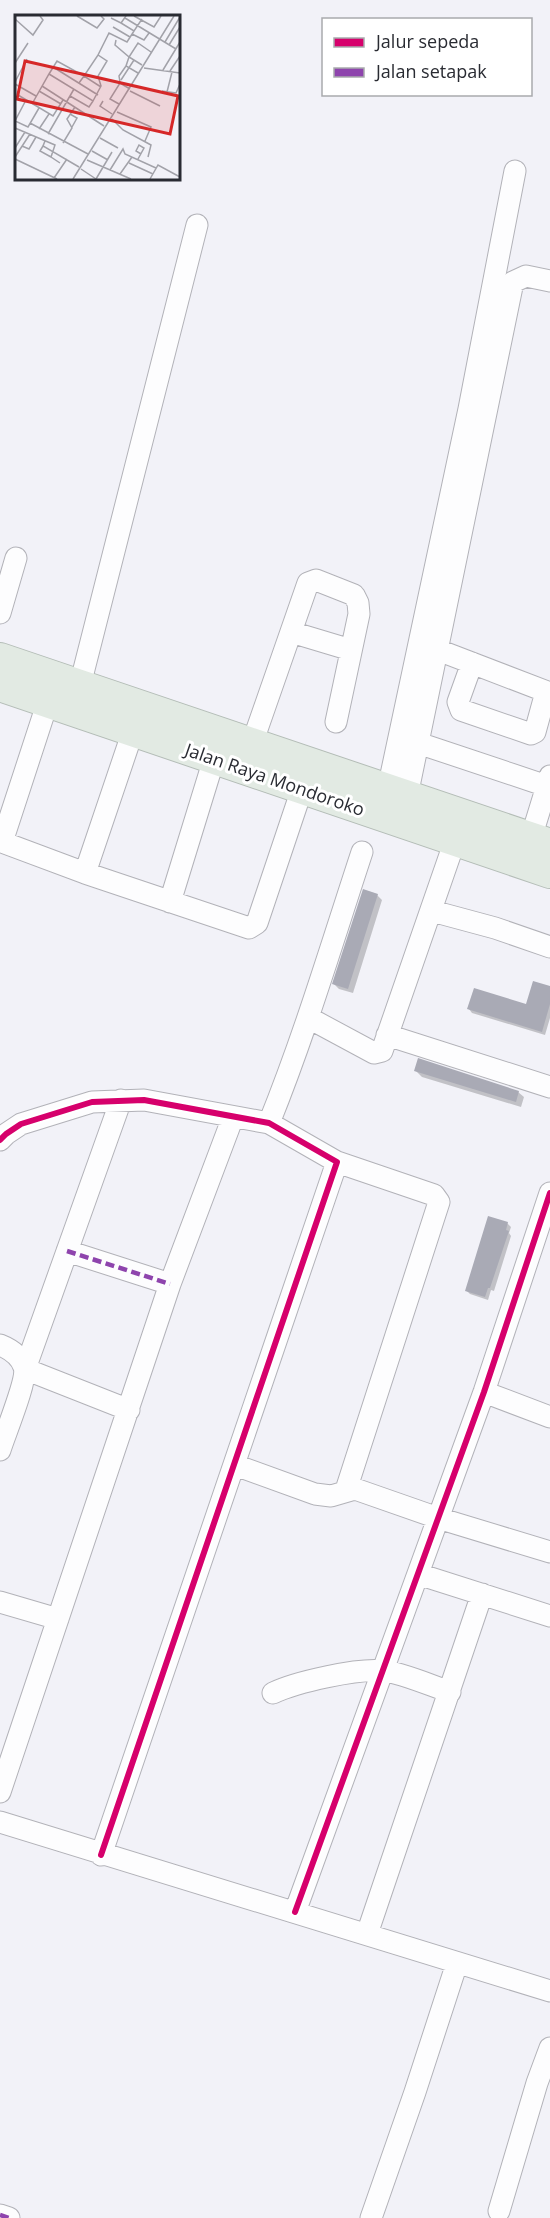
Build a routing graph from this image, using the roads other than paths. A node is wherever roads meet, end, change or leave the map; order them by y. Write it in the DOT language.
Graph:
graph roads {
  1 [pos="515,171"];
  2 [pos="197,225"];
  3 [pos="550,281"];
  4 [pos="16,558"];
  5 [pos="0,613"];
  6 [pos="291,632"];
  7 [pos="351,650"];
  8 [pos="438,650"];
  9 [pos="0,659"];
  10 [pos="472,663"];
  11 [pos="0,685"];
  12 [pos="61,688"];
  13 [pos="548,692"];
  14 [pos="336,722"];
  15 [pos="133,731"];
  16 [pos="418,743"];
  17 [pos="248,757"];
  18 [pos="214,759"];
  19 [pos="548,781"];
  20 [pos="317,785"];
  21 [pos="392,800"];
  22 [pos="460,828"];
  23 [pos="541,841"];
  24 [pos="1,842"];
  25 [pos="362,852"];
  26 [pos="550,872"];
  27 [pos="85,873"];
  28 [pos="170,902"];
  29 [pos="432,910"];
  30 [pos="550,948"];
  31 [pos="306,1026"];
  32 [pos="387,1035"];
  33 [pos="550,1088"];
  34 [pos="121,1100"];
  35 [pos="233,1117"];
  36 [pos="269,1123"];
  37 [pos="0,1140"];
  38 [pos="337,1162"];
  39 [pos="550,1193"];
  40 [pos="67,1251"];
  41 [pos="170,1284"];
  42 [pos="0,1344"];
  43 [pos="25,1369"];
  44 [pos="484,1392"];
  45 [pos="129,1410"];
  46 [pos="550,1417"];
  47 [pos="0,1450"];
  48 [pos="235,1466"];
  49 [pos="346,1490"];
  50 [pos="438,1518"];
  51 [pos="550,1552"];
  52 [pos="418,1574"];
  53 [pos="482,1594"];
  54 [pos="0,1602"];
  55 [pos="550,1616"];
  56 [pos="58,1619"];
  57 [pos="383,1671"];
  58 [pos="450,1692"];
  59 [pos="273,1693"];
  60 [pos="0,1792"];
  61 [pos="0,1822"];
  62 [pos="101,1855"];
  63 [pos="295,1912"];
  64 [pos="367,1934"];
  65 [pos="457,1963"];
  66 [pos="550,1991"];
  67 [pos="550,2048"];
  68 [pos="543,2086"];
  69 [pos="499,2211"];
  70 [pos="0,2215"];
  71 [pos="9,2218"];
  72 [pos="370,2218"];
  1 -- 21 [label="street"];
  2 -- 12 [label="street"];
  3 -- 8 [label="street"];
  4 -- 5 [label="street"];
  6 -- 7 [label="street"];
  6 -- 7 [label="street"];
  6 -- 17 [label="street"];
  7 -- 14 [label="street"];
  8 -- 10 [label="street"];
  8 -- 16 [label="street"];
  9 -- 12 [label="highway, Jalan Raya Mondoroko"];
  10 -- 13 [label="street"];
  10 -- 13 [label="street"];
  11 -- 12 [label="highway, Jalan Raya Mondoroko"];
  12 -- 15 [label="highway, Jalan Raya Mondoroko"];
  12 -- 17 [label="highway, Jalan Raya Mondoroko"];
  12 -- 24 [label="street"];
  15 -- 18 [label="highway, Jalan Raya Mondoroko"];
  15 -- 27 [label="street"];
  16 -- 19 [label="street"];
  16 -- 21 [label="street"];
  17 -- 18 [label="highway, Jalan Raya Mondoroko"];
  17 -- 20 [label="highway, Jalan Raya Mondoroko"];
  18 -- 28 [label="street"];
  19 -- 23 [label="street"];
  20 -- 21 [label="highway, Jalan Raya Mondoroko"];
  20 -- 28 [label="street"];
  21 -- 22 [label="highway, Jalan Raya Mondoroko"];
  22 -- 23 [label="highway, Jalan Raya Mondoroko"];
  22 -- 26 [label="highway, Jalan Raya Mondoroko"];
  22 -- 29 [label="street"];
  24 -- 27 [label="street"];
  25 -- 31 [label="street"];
  27 -- 28 [label="street"];
  29 -- 30 [label="street"];
  29 -- 32 [label="street"];
  31 -- 32 [label="street"];
  31 -- 36 [label="street"];
  32 -- 33 [label="street"];
  34 -- 35 [label="street"];
  34 -- 37 [label="street"];
  34 -- 40 [label="street"];
  35 -- 36 [label="street"];
  35 -- 41 [label="street"];
  36 -- 38 [label="street"];
  38 -- 48 [label="street"];
  38 -- 49 [label="street"];
  39 -- 44 [label="street"];
  40 -- 41 [label="street"];
  40 -- 43 [label="street"];
  41 -- 45 [label="street"];
  42 -- 43 [label="street"];
  43 -- 45 [label="street"];
  43 -- 47 [label="street"];
  44 -- 46 [label="street"];
  44 -- 50 [label="street"];
  45 -- 56 [label="street"];
  48 -- 49 [label="street"];
  48 -- 62 [label="street"];
  49 -- 50 [label="street"];
  50 -- 51 [label="street"];
  50 -- 52 [label="street"];
  52 -- 53 [label="street"];
  52 -- 57 [label="street"];
  53 -- 55 [label="street"];
  53 -- 58 [label="street"];
  54 -- 56 [label="street"];
  56 -- 60 [label="street"];
  57 -- 58 [label="street"];
  57 -- 59 [label="street"];
  57 -- 63 [label="street"];
  58 -- 64 [label="street"];
  61 -- 62 [label="street"];
  62 -- 63 [label="street"];
  63 -- 64 [label="street"];
  64 -- 65 [label="street"];
  65 -- 66 [label="street"];
  65 -- 72 [label="street"];
  67 -- 68 [label="street"];
  68 -- 69 [label="street"];
  70 -- 71 [label="street"];
}
